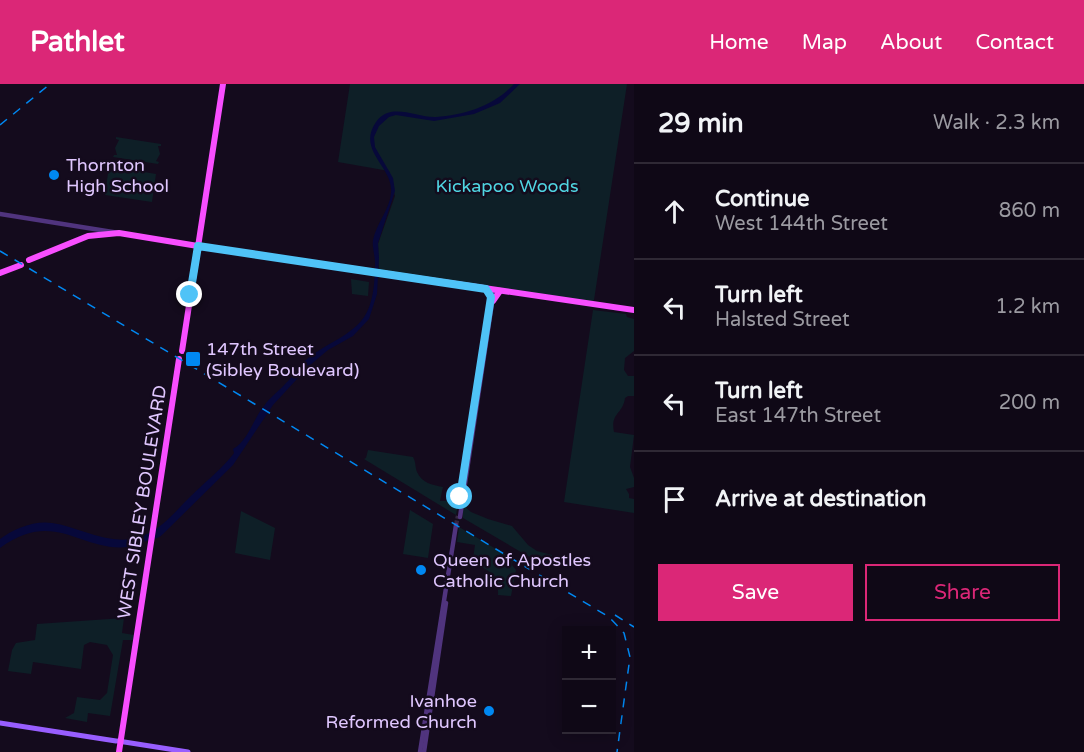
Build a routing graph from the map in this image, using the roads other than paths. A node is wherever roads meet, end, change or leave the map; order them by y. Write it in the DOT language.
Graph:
graph roads {
  1 [pos="223,84"];
  2 [pos="0,214"];
  3 [pos="92,229"];
  4 [pos="101,233"];
  5 [pos="119,233"];
  6 [pos="198,244"];
  7 [pos="31,260"];
  8 [pos="18,265"];
  9 [pos="0,273"];
  10 [pos="495,295"];
  11 [pos="634,311"];
  12 [pos="181,348"];
  13 [pos="179,362"];
  14 [pos="459,516"];
  15 [pos="457,526"];
  16 [pos="0,723"];
  17 [pos="118,740"];
  18 [pos="118,752"];
  19 [pos="188,752"];
  20 [pos="422,752"];
  1 -- 6 [label="main road"];
  2 -- 3 [label="street"];
  3 -- 4 [label="street"];
  3 -- 5 [label="street"];
  4 -- 5 [label="main road"];
  4 -- 7 [label="main road"];
  5 -- 6 [label="main road"];
  6 -- 10 [label="main road"];
  6 -- 12 [label="main road"];
  8 -- 9 [label="main road"];
  10 -- 11 [label="main road"];
  10 -- 14 [label="street"];
  13 -- 17 [label="main road, WEST SIBLEY BOULEVARD"];
  15 -- 20 [label="street"];
  16 -- 17 [label="main road"];
  17 -- 18 [label="main road, WEST SIBLEY BOULEVARD"];
  17 -- 19 [label="main road"];
}
